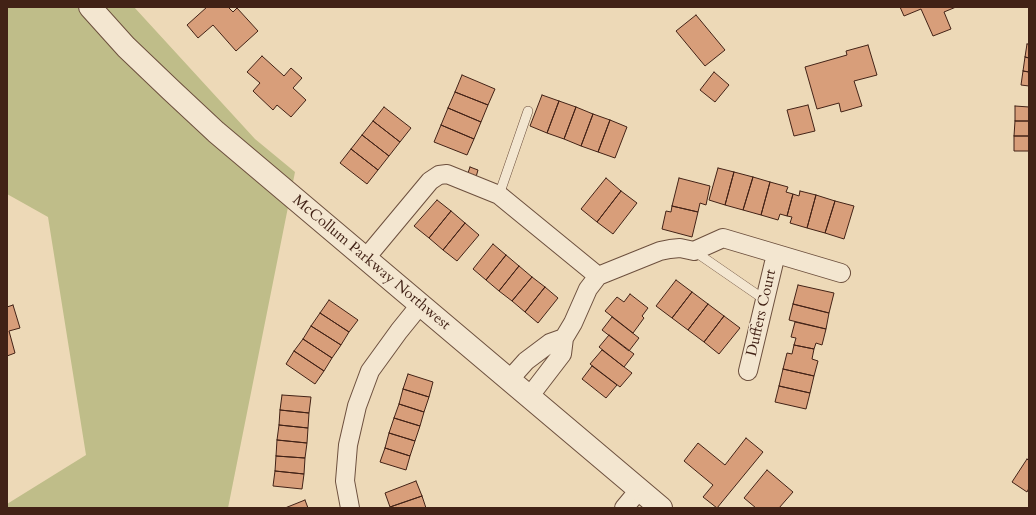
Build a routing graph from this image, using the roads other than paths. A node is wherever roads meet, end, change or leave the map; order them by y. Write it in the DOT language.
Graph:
graph roads {
  1 [pos="99,10"];
  2 [pos="528,111"];
  3 [pos="499,195"];
  4 [pos="694,251"];
  5 [pos="776,254"];
  6 [pos="365,259"];
  7 [pos="841,273"];
  8 [pos="598,276"];
  9 [pos="765,300"];
  10 [pos="420,305"];
  11 [pos="564,338"];
  12 [pos="748,371"];
  13 [pos="509,380"];
  14 [pos="529,397"];
  15 [pos="639,490"];
  16 [pos="350,508"];
  17 [pos="624,508"];
  18 [pos="660,508"];
  1 -- 6 [label="street, McCollum Parkway Northwest"];
  2 -- 3 [label="lane"];
  3 -- 6 [label="street"];
  3 -- 8 [label="street"];
  4 -- 5 [label="street"];
  4 -- 8 [label="street"];
  4 -- 9 [label="lane"];
  5 -- 7 [label="street"];
  5 -- 9 [label="street, Duffers Court"];
  6 -- 10 [label="street, McCollum Parkway Northwest"];
  8 -- 11 [label="street"];
  9 -- 12 [label="street, Duffers Court"];
  10 -- 13 [label="street, McCollum Parkway Northwest"];
  10 -- 16 [label="street"];
  11 -- 13 [label="street"];
  11 -- 14 [label="street"];
  13 -- 14 [label="street, McCollum Parkway Northwest"];
  14 -- 15 [label="street, McCollum Parkway Northwest"];
  15 -- 17 [label="street"];
  15 -- 18 [label="street, McCollum Parkway Northwest"];
}
